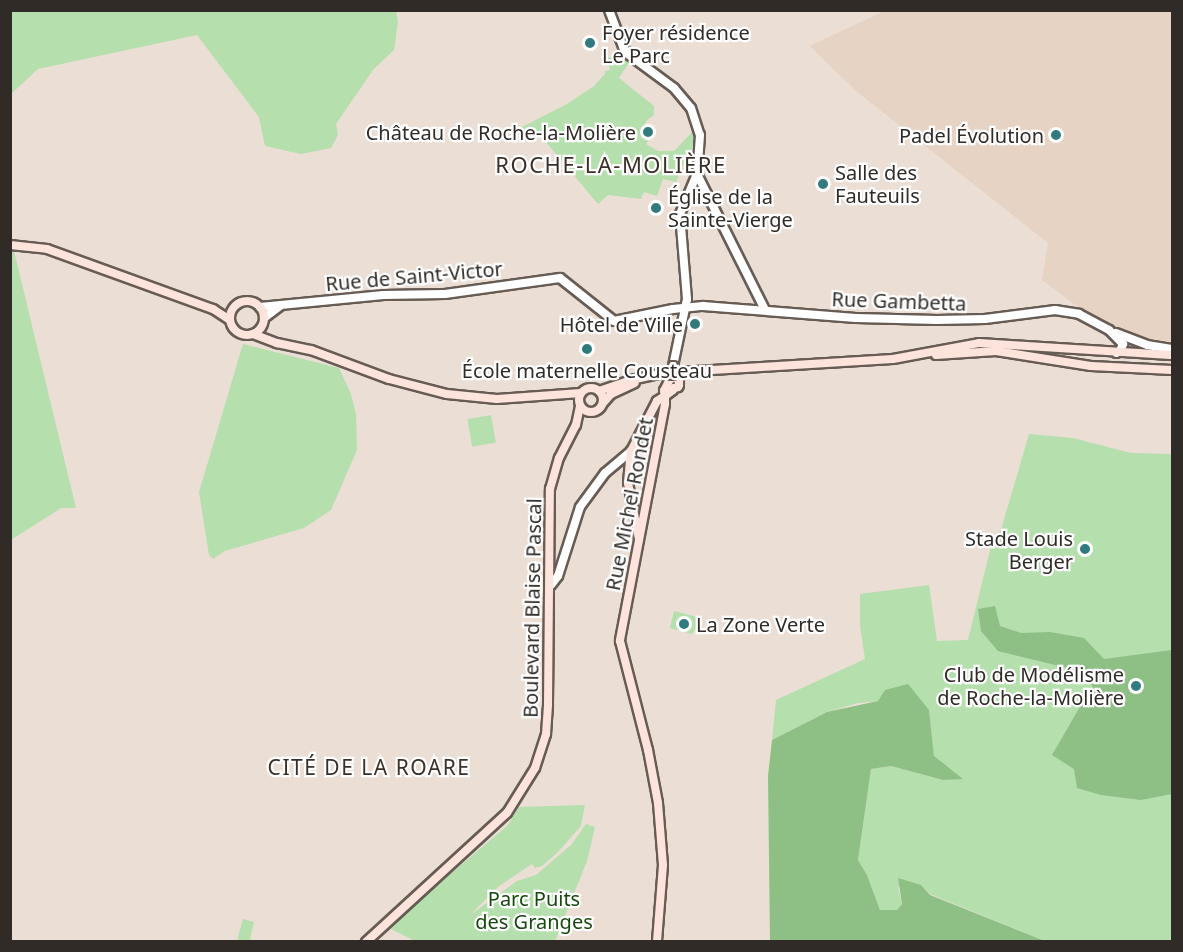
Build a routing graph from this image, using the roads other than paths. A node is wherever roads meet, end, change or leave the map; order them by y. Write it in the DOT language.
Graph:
graph roads {
  1 [pos="609,10"];
  2 [pos="698,176"];
  3 [pos="10,244"];
  4 [pos="552,278"];
  5 [pos="280,306"];
  6 [pos="235,307"];
  7 [pos="260,307"];
  8 [pos="213,309"];
  9 [pos="685,309"];
  10 [pos="765,310"];
  11 [pos="230,320"];
  12 [pos="263,321"];
  13 [pos="1108,330"];
  14 [pos="253,334"];
  15 [pos="271,341"];
  16 [pos="1173,349"];
  17 [pos="1116,353"];
  18 [pos="1173,355"];
  19 [pos="840,364"];
  20 [pos="1173,368"];
  21 [pos="644,378"];
  22 [pos="672,383"];
  23 [pos="599,391"];
  24 [pos="580,400"];
  25 [pos="665,400"];
  26 [pos="603,403"];
  27 [pos="591,412"];
  28 [pos="576,425"];
  29 [pos="631,451"];
  30 [pos="639,539"];
  31 [pos="551,585"];
  32 [pos="366,942"];
  33 [pos="657,942"];
  1 -- 2 [label="street"];
  2 -- 9 [label="street"];
  2 -- 10 [label="street"];
  3 -- 8 [label="main road"];
  4 -- 5 [label="street, Rue de Saint-Victor"];
  4 -- 9 [label="street, Rue Gambetta"];
  5 -- 7 [label="street, Rue de Saint-Victor"];
  5 -- 12 [label="street"];
  6 -- 7 [label="main road"];
  6 -- 8 [label="main road"];
  6 -- 11 [label="main road"];
  7 -- 12 [label="main road"];
  8 -- 11 [label="main road"];
  9 -- 10 [label="street, Rue Gambetta"];
  9 -- 22 [label="street, bridge"];
  10 -- 13 [label="street, Rue Gambetta"];
  11 -- 14 [label="main road"];
  12 -- 14 [label="main road"];
  12 -- 15 [label="main road"];
  13 -- 16 [label="street, Rue Gambetta"];
  13 -- 17 [label="street"];
  14 -- 15 [label="main road"];
  15 -- 24 [label="main road"];
  17 -- 18 [label="main road"];
  17 -- 19 [label="main road"];
  19 -- 20 [label="main road"];
  19 -- 21 [label="main road"];
  21 -- 23 [label="main road"];
  21 -- 26 [label="main road"];
  22 -- 25 [label="main road"];
  23 -- 24 [label="main road"];
  23 -- 26 [label="main road"];
  24 -- 27 [label="main road"];
  24 -- 28 [label="main road, Boulevard Blaise Pascal"];
  25 -- 29 [label="main road"];
  25 -- 30 [label="main road, Rue Michel Rondet"];
  26 -- 27 [label="main road"];
  27 -- 28 [label="main road, Boulevard Blaise Pascal"];
  28 -- 31 [label="main road, Boulevard Blaise Pascal"];
  29 -- 30 [label="main road"];
  29 -- 31 [label="street"];
  30 -- 33 [label="main road, Rue Michel Rondet"];
  31 -- 32 [label="main road, Boulevard Blaise Pascal"];
}
